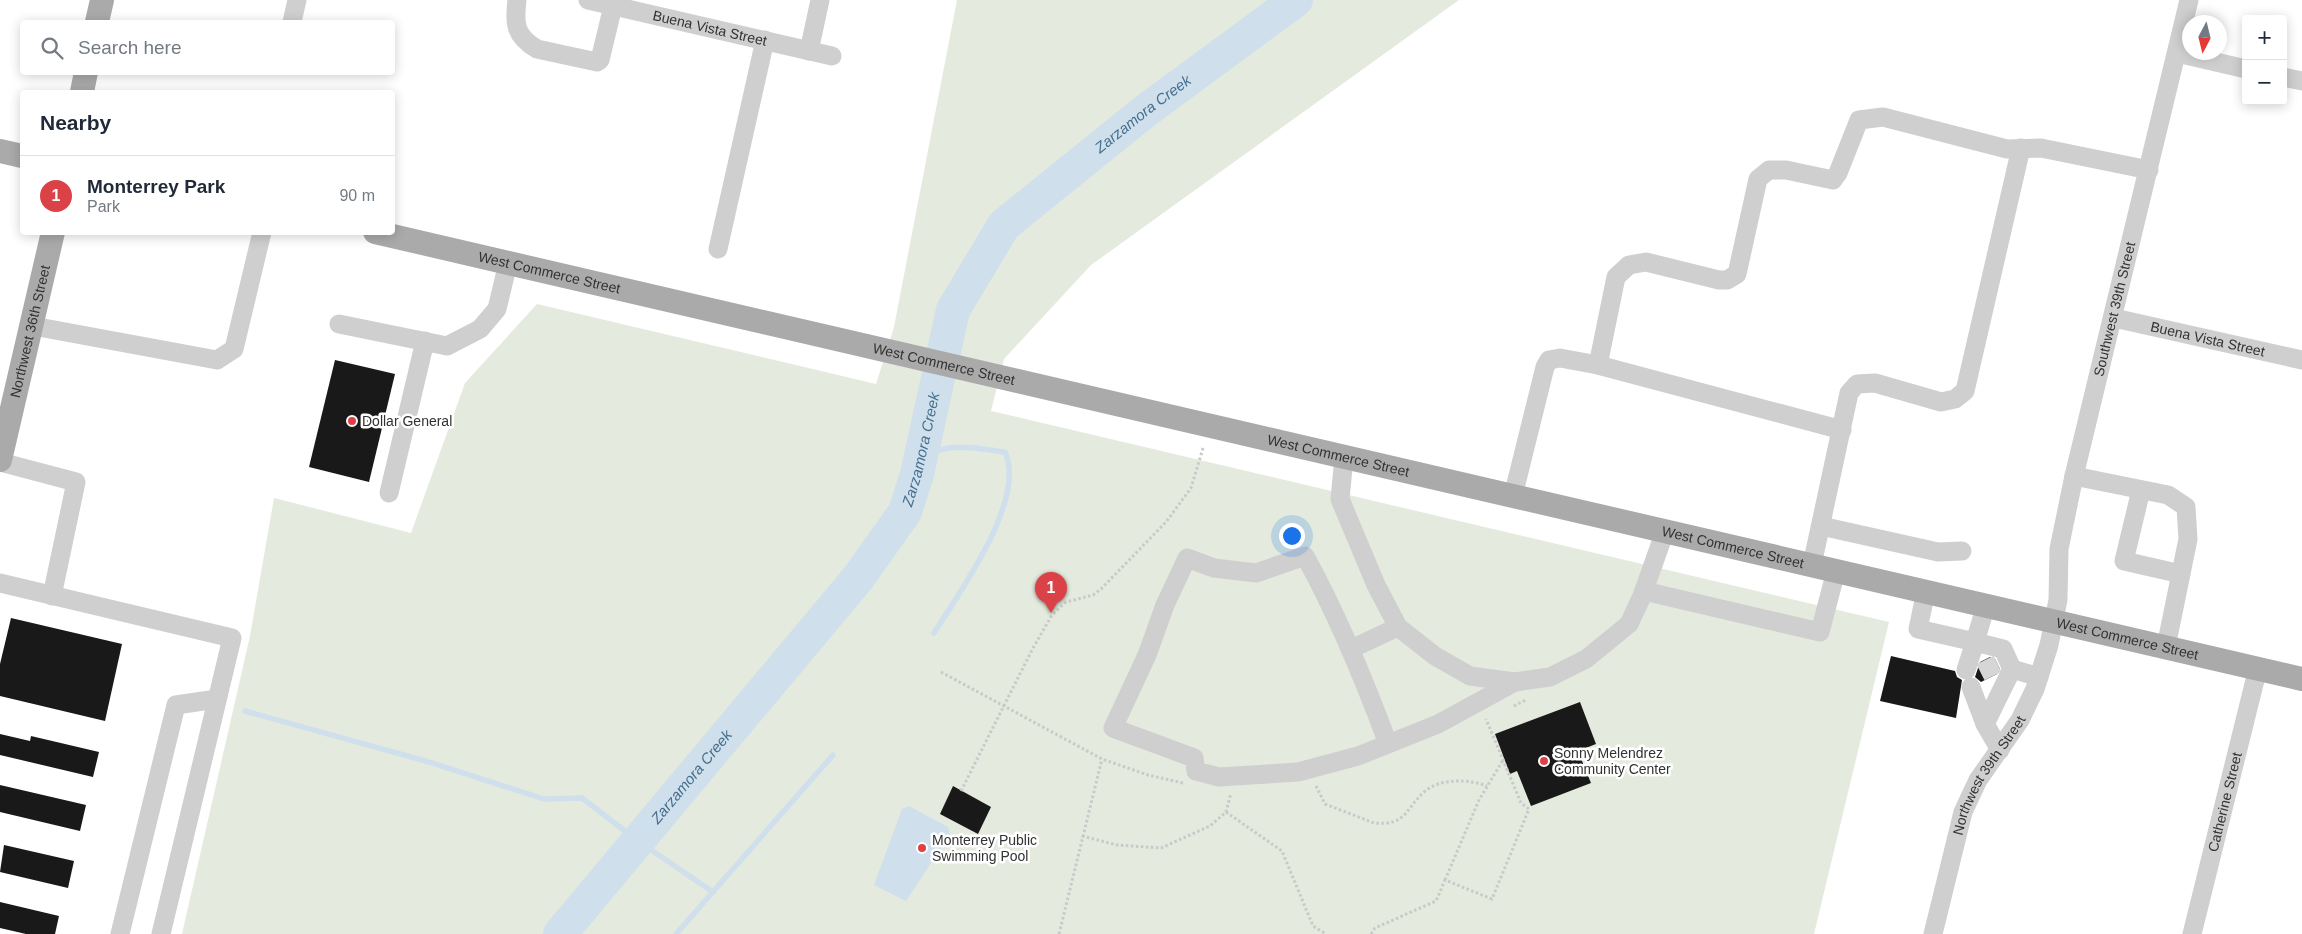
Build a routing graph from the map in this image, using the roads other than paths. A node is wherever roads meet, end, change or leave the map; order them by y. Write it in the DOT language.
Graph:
graph roads {
  1 [pos="102,0"];
  2 [pos="297,0"];
  3 [pos="518,0"];
  4 [pos="588,0"];
  5 [pos="820,0"];
  6 [pos="2189,0"];
  7 [pos="614,6"];
  8 [pos="97,20"];
  9 [pos="292,20"];
  10 [pos="765,40"];
  11 [pos="809,50"];
  12 [pos="2177,53"];
  13 [pos="832,56"];
  14 [pos="2242,67"];
  15 [pos="85,75"];
  16 [pos="2287,78"];
  17 [pos="2302,81"];
  18 [pos="82,90"];
  19 [pos="2021,148"];
  20 [pos="0,150"];
  21 [pos="20,155"];
  22 [pos="2149,170"];
  23 [pos="52,235"];
  24 [pos="261,235"];
  25 [pos="388,235"];
  26 [pos="718,249"];
  27 [pos="508,263"];
  28 [pos="2114,318"];
  29 [pos="340,324"];
  30 [pos="33,326"];
  31 [pos="425,342"];
  32 [pos="2302,360"];
  33 [pos="1598,365"];
  34 [pos="1842,430"];
  35 [pos="1344,457"];
  36 [pos="0,461"];
  37 [pos="2074,476"];
  38 [pos="2142,490"];
  39 [pos="389,493"];
  40 [pos="1513,496"];
  41 [pos="1821,526"];
  42 [pos="1665,531"];
  43 [pos="1962,551"];
  44 [pos="1812,565"];
  45 [pos="1836,570"];
  46 [pos="2181,574"];
  47 [pos="0,583"];
  48 [pos="1644,590"];
  49 [pos="1926,591"];
  50 [pos="52,596"];
  51 [pos="1986,605"];
  52 [pos="2055,622"];
  53 [pos="1398,626"];
  54 [pos="1975,642"];
  55 [pos="2166,647"];
  56 [pos="1351,649"];
  57 [pos="2258,668"];
  58 [pos="2012,670"];
  59 [pos="1993,676"];
  60 [pos="2039,678"];
  61 [pos="2302,679"];
  62 [pos="1515,682"];
  63 [pos="217,699"];
  64 [pos="1984,724"];
  65 [pos="1388,744"];
  66 [pos="2000,750"];
  67 [pos="120,934"];
  68 [pos="161,934"];
  69 [pos="1933,934"];
  70 [pos="2192,934"];
  1 -- 8 [label="main road"];
  2 -- 9 [label="street"];
  3 -- 7 [label="street"];
  4 -- 7 [label="street, Buena Vista Street"];
  5 -- 11 [label="street"];
  6 -- 12 [label="street, Southwest 39th Street"];
  7 -- 10 [label="street, Buena Vista Street"];
  10 -- 11 [label="street, Buena Vista Street"];
  10 -- 26 [label="street"];
  11 -- 13 [label="street, Buena Vista Street"];
  12 -- 14 [label="street"];
  12 -- 22 [label="street, Southwest 39th Street"];
  15 -- 18 [label="main road"];
  16 -- 17 [label="street"];
  19 -- 22 [label="street"];
  19 -- 33 [label="street"];
  19 -- 34 [label="street"];
  20 -- 21 [label="main road"];
  22 -- 28 [label="street, Southwest 39th Street"];
  23 -- 30 [label="main road, Northwest 36th Street"];
  24 -- 30 [label="street"];
  25 -- 27 [label="main road, West Commerce Street"];
  27 -- 31 [label="street"];
  27 -- 35 [label="main road, West Commerce Street"];
  28 -- 32 [label="street, Buena Vista Street"];
  28 -- 37 [label="street, Southwest 39th Street"];
  29 -- 31 [label="street"];
  30 -- 36 [label="main road, Northwest 36th Street"];
  31 -- 39 [label="street"];
  33 -- 34 [label="street"];
  33 -- 40 [label="street"];
  34 -- 41 [label="street"];
  35 -- 40 [label="main road, West Commerce Street"];
  35 -- 53 [label="street"];
  36 -- 50 [label="street"];
  37 -- 38 [label="street"];
  37 -- 52 [label="street, Southwest 39th Street"];
  38 -- 46 [label="street"];
  38 -- 46 [label="street"];
  40 -- 42 [label="main road, West Commerce Street"];
  41 -- 43 [label="street"];
  41 -- 44 [label="street"];
  42 -- 44 [label="main road, West Commerce Street"];
  42 -- 48 [label="street"];
  44 -- 45 [label="main road, West Commerce Street"];
  45 -- 48 [label="street"];
  45 -- 49 [label="main road, West Commerce Street"];
  46 -- 55 [label="street"];
  47 -- 50 [label="street"];
  48 -- 62 [label="street"];
  49 -- 51 [label="main road, West Commerce Street"];
  49 -- 54 [label="street"];
  50 -- 63 [label="street"];
  51 -- 52 [label="main road, West Commerce Street"];
  51 -- 54 [label="street"];
  52 -- 55 [label="main road, West Commerce Street"];
  52 -- 60 [label="street, Northwest 39th Street"];
  53 -- 56 [label="street"];
  53 -- 62 [label="street"];
  54 -- 58 [label="street"];
  54 -- 59 [label="street"];
  54 -- 64 [label="street"];
  55 -- 57 [label="main road, West Commerce Street"];
  56 -- 65 [label="street"];
  56 -- 65 [label="street"];
  57 -- 61 [label="main road, West Commerce Street"];
  57 -- 70 [label="street, Catherine Street"];
  58 -- 59 [label="street"];
  58 -- 60 [label="street"];
  59 -- 64 [label="street"];
  60 -- 66 [label="street, Northwest 39th Street"];
  62 -- 65 [label="street"];
  63 -- 67 [label="street"];
  63 -- 68 [label="street"];
  64 -- 66 [label="street"];
  66 -- 69 [label="street, Northwest 39th Street"];
}
